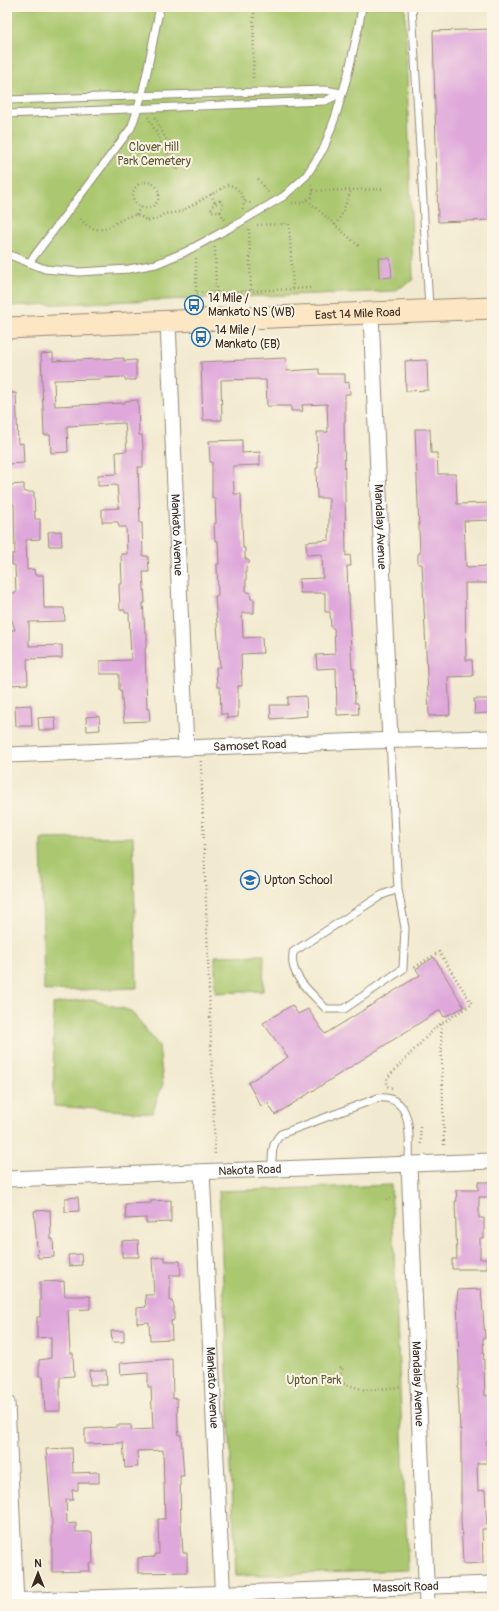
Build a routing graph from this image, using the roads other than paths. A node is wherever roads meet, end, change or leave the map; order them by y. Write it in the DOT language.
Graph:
graph roads {
  1 [pos="160,7"];
  2 [pos="362,7"];
  3 [pos="412,7"];
  4 [pos="342,93"];
  5 [pos="140,96"];
  6 [pos="7,100"];
  7 [pos="143,107"];
  8 [pos="7,114"];
  9 [pos="7,254"];
  10 [pos="29,263"];
  11 [pos="492,308"];
  12 [pos="429,312"];
  13 [pos="371,314"];
  14 [pos="168,322"];
  15 [pos="7,328"];
  16 [pos="492,738"];
  17 [pos="390,740"];
  18 [pos="186,748"];
  19 [pos="7,755"];
  20 [pos="398,889"];
  21 [pos="492,1161"];
  22 [pos="409,1164"];
  23 [pos="272,1169"];
  24 [pos="202,1172"];
  25 [pos="7,1179"];
  26 [pos="7,1403"];
  27 [pos="492,1584"];
  28 [pos="426,1586"];
  29 [pos="222,1599"];
  30 [pos="13,1602"];
  31 [pos="427,1604"];
  1 -- 5 [label="lane"];
  2 -- 4 [label="lane"];
  3 -- 12 [label="lane"];
  4 -- 5 [label="lane"];
  4 -- 7 [label="lane"];
  4 -- 10 [label="lane"];
  5 -- 6 [label="lane"];
  5 -- 7 [label="lane"];
  7 -- 8 [label="lane"];
  7 -- 10 [label="lane"];
  9 -- 10 [label="lane"];
  11 -- 12 [label="main road, East 14 Mile Road"];
  12 -- 13 [label="main road, East 14 Mile Road"];
  13 -- 14 [label="main road, East 14 Mile Road"];
  13 -- 17 [label="street, Mandalay Avenue"];
  14 -- 15 [label="main road, East 14 Mile Road"];
  14 -- 18 [label="street, Mankato Avenue"];
  16 -- 17 [label="street, Samoset Road"];
  17 -- 18 [label="street, Samoset Road"];
  17 -- 20 [label="lane"];
  18 -- 19 [label="street, Samoset Road"];
  20 -- 20 [label="lane"];
  21 -- 22 [label="street, Nakota Road"];
  22 -- 23 [label="street, Nakota Road"];
  22 -- 23 [label="lane"];
  22 -- 28 [label="street, Mandalay Avenue"];
  23 -- 24 [label="street, Nakota Road"];
  24 -- 25 [label="street, Nakota Road"];
  24 -- 29 [label="street, Mankato Avenue"];
  26 -- 30 [label="street"];
  27 -- 28 [label="street, Massoit Road"];
  28 -- 29 [label="street, Massoit Road"];
  28 -- 31 [label="street, Mandalay Avenue"];
  29 -- 30 [label="street, Massoit Road"];
}
